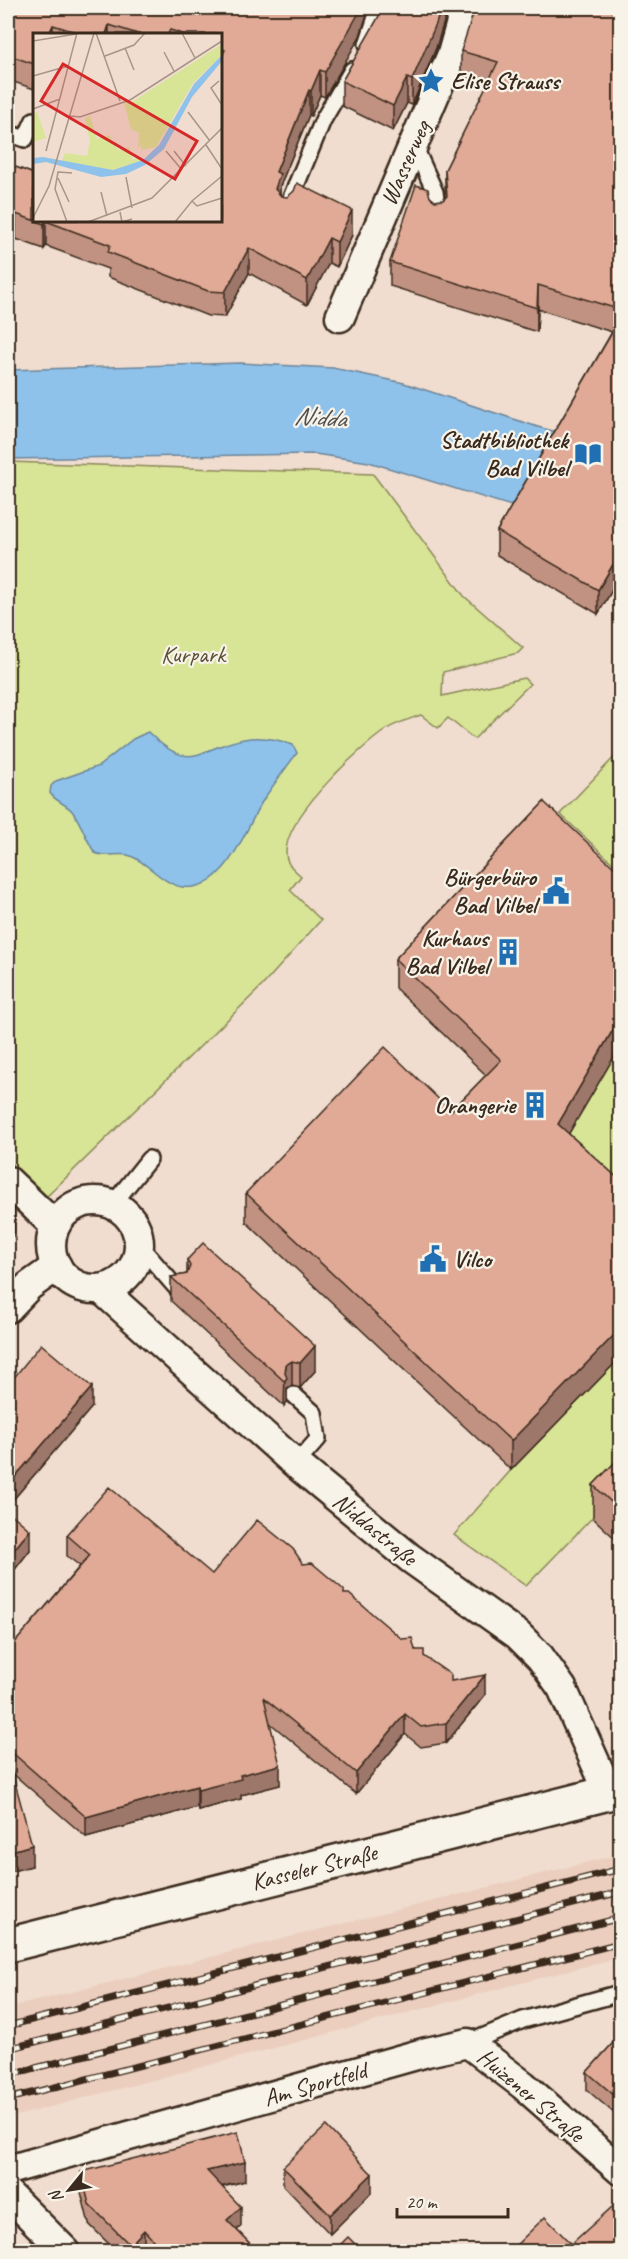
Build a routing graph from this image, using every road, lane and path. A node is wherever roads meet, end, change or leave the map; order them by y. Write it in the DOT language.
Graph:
graph roads {
  1 [pos="379,8"];
  2 [pos="465,8"];
  3 [pos="33,122"];
  4 [pos="8,133"];
  5 [pos="413,143"];
  6 [pos="285,212"];
  7 [pos="438,216"];
  8 [pos="340,317"];
  9 [pos="149,1159"];
  10 [pos="8,1181"];
  11 [pos="113,1204"];
  12 [pos="55,1227"];
  13 [pos="140,1246"];
  14 [pos="57,1266"];
  15 [pos="102,1290"];
  16 [pos="180,1292"];
  17 [pos="8,1308"];
  18 [pos="294,1395"];
  19 [pos="296,1464"];
  20 [pos="615,1792"];
  21 [pos="8,1945"];
  22 [pos="621,1993"];
  23 [pos="468,2043"];
  24 [pos="8,2170"];
  25 [pos="621,2170"];
  26 [pos="8,2194"];
  27 [pos="66,2252"];
  1 -- 6 [label="lane"];
  2 -- 5 [label="street, Wasserweg"];
  3 -- 4 [label="lane"];
  5 -- 7 [label="lane"];
  5 -- 8 [label="street, Wasserweg"];
  9 -- 11 [label="lane"];
  10 -- 12 [label="street"];
  11 -- 12 [label="street"];
  11 -- 13 [label="street"];
  12 -- 14 [label="street"];
  13 -- 15 [label="street"];
  13 -- 16 [label="lane"];
  14 -- 15 [label="street"];
  14 -- 17 [label="street"];
  15 -- 19 [label="street, Niddastraße"];
  18 -- 19 [label="lane"];
  19 -- 20 [label="street, Niddastraße"];
  20 -- 21 [label="main road, Kasseler Straße"];
  22 -- 23 [label="lane, Am Sportfeld"];
  23 -- 24 [label="street, Am Sportfeld"];
  23 -- 25 [label="street, Huizener Straße"];
  26 -- 27 [label="street"];
}
